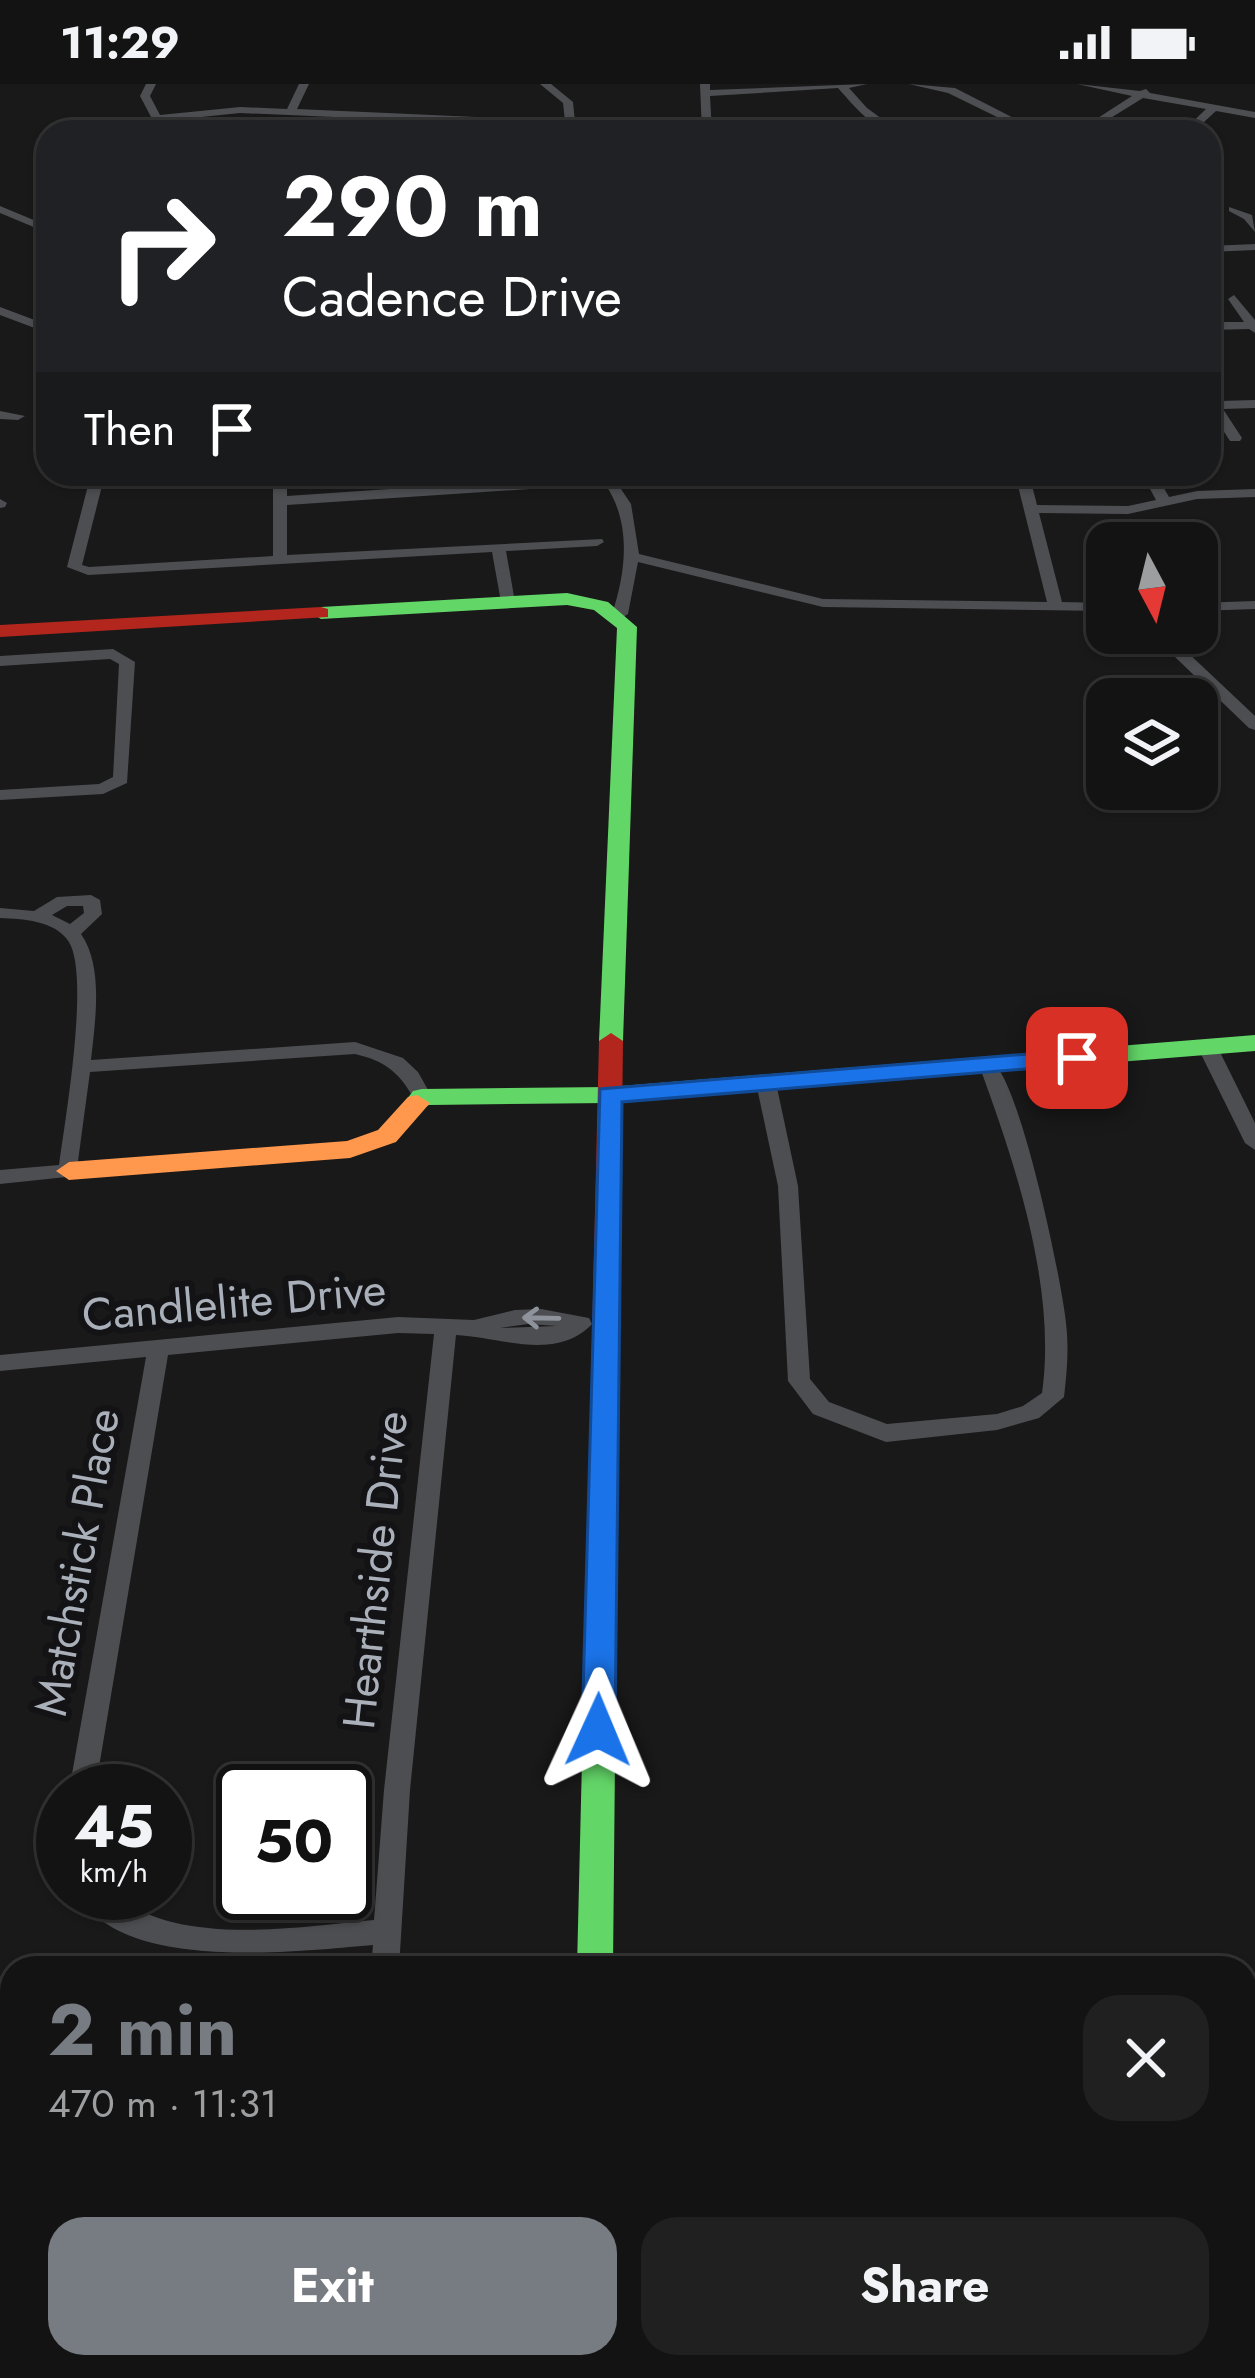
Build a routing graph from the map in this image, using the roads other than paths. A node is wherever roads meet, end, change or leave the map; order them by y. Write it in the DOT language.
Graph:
graph roads {
  1 [pos="151,84"];
  2 [pos="304,84"];
  3 [pos="545,84"];
  4 [pos="862,84"];
  5 [pos="914,84"];
  6 [pos="1082,84"];
  7 [pos="1164,84"];
  8 [pos="841,85"];
  9 [pos="705,89"];
  10 [pos="1144,93"];
  11 [pos="1214,107"];
  12 [pos="291,112"];
  13 [pos="1255,115"];
  14 [pos="160,118"];
  15 [pos="374,120"];
  16 [pos="570,120"];
  17 [pos="706,120"];
  18 [pos="878,120"];
  19 [pos="1012,120"];
  20 [pos="1100,120"];
  21 [pos="1200,120"];
  22 [pos="0,209"];
  23 [pos="1233,209"];
  24 [pos="36,225"];
  25 [pos="1255,229"];
  26 [pos="1255,248"];
  27 [pos="1221,249"];
  28 [pos="1234,299"];
  29 [pos="0,311"];
  30 [pos="36,324"];
  31 [pos="1221,326"];
  32 [pos="1254,326"];
  33 [pos="1221,402"];
  34 [pos="1255,404"];
  35 [pos="0,415"];
  36 [pos="19,416"];
  37 [pos="1221,417"];
  38 [pos="1235,438"];
  39 [pos="95,486"];
  40 [pos="280,486"];
  41 [pos="478,486"];
  42 [pos="525,486"];
  43 [pos="611,486"];
  44 [pos="1025,486"];
  45 [pos="1156,486"];
  46 [pos="479,491"];
  47 [pos="1255,493"];
  48 [pos="280,501"];
  49 [pos="1164,501"];
  50 [pos="1031,509"];
  51 [pos="597,542"];
  52 [pos="498,548"];
  53 [pos="631,557"];
  54 [pos="280,560"];
  55 [pos="1049,576"];
  56 [pos="1086,597"];
  57 [pos="508,602"];
  58 [pos="1255,604"];
  59 [pos="1006,606"];
  60 [pos="1086,606"];
  61 [pos="1218,606"];
  62 [pos="1056,607"];
  63 [pos="620,614"];
  64 [pos="0,631"];
  65 [pos="1180,654"];
  66 [pos="0,661"];
  67 [pos="1255,725"];
  68 [pos="0,795"];
  69 [pos="0,914"];
  70 [pos="37,917"];
  71 [pos="70,933"];
  72 [pos="1255,1043"];
  73 [pos="1208,1048"];
  74 [pos="989,1065"];
  75 [pos="80,1067"];
  76 [pos="766,1082"];
  77 [pos="609,1095"];
  78 [pos="422,1096"];
  79 [pos="1255,1142"];
  80 [pos="69,1171"];
  81 [pos="0,1177"];
  82 [pos="594,1324"];
  83 [pos="446,1325"];
  84 [pos="158,1349"];
  85 [pos="0,1363"];
  86 [pos="87,1764"];
  87 [pos="127,1920"];
  88 [pos="387,1931"];
  89 [pos="386,1956"];
  90 [pos="595,1956"];
  1 -- 14 [label="street"];
  2 -- 12 [label="street"];
  3 -- 16 [label="street"];
  4 -- 8 [label="street"];
  5 -- 19 [label="street"];
  6 -- 10 [label="street"];
  7 -- 10 [label="street"];
  8 -- 9 [label="street"];
  8 -- 18 [label="street"];
  9 -- 17 [label="street"];
  10 -- 11 [label="street"];
  10 -- 20 [label="street"];
  11 -- 13 [label="street"];
  11 -- 21 [label="street"];
  12 -- 14 [label="street"];
  12 -- 15 [label="street"];
  22 -- 24 [label="street"];
  23 -- 25 [label="street"];
  26 -- 27 [label="street"];
  28 -- 32 [label="street"];
  29 -- 30 [label="street"];
  31 -- 32 [label="street"];
  33 -- 34 [label="street"];
  35 -- 36 [label="street"];
  37 -- 38 [label="street"];
  39 -- 54 [label="street"];
  40 -- 48 [label="street"];
  41 -- 46 [label="street"];
  42 -- 46 [label="street"];
  43 -- 53 [label="street"];
  44 -- 50 [label="street"];
  45 -- 49 [label="street"];
  46 -- 48 [label="street"];
  47 -- 49 [label="street"];
  48 -- 54 [label="street"];
  49 -- 50 [label="street"];
  50 -- 55 [label="street"];
  51 -- 52 [label="street"];
  52 -- 54 [label="street"];
  52 -- 57 [label="street"];
  53 -- 59 [label="street"];
  53 -- 63 [label="street"];
  55 -- 56 [label="street"];
  55 -- 59 [label="street"];
  55 -- 62 [label="street"];
  57 -- 63 [label="main road"];
  57 -- 64 [label="main road"];
  58 -- 61 [label="street"];
  59 -- 62 [label="street"];
  60 -- 62 [label="street"];
  63 -- 77 [label="main road"];
  65 -- 67 [label="street"];
  66 -- 68 [label="street"];
  69 -- 70 [label="street"];
  70 -- 71 [label="street"];
  70 -- 71 [label="street"];
  71 -- 75 [label="street"];
  72 -- 73 [label="main road"];
  73 -- 74 [label="main road"];
  73 -- 79 [label="street"];
  74 -- 76 [label="main road"];
  74 -- 76 [label="street"];
  75 -- 78 [label="street"];
  75 -- 80 [label="street"];
  76 -- 77 [label="main road"];
  77 -- 78 [label="main road"];
  77 -- 82 [label="main road"];
  78 -- 80 [label="main road"];
  80 -- 81 [label="street"];
  82 -- 83 [label="street, Candlelite Drive"];
  82 -- 90 [label="main road"];
  83 -- 84 [label="street, Candlelite Drive"];
  83 -- 88 [label="street, Hearthside Drive"];
  84 -- 85 [label="street, Candlelite Drive"];
  84 -- 86 [label="street, Matchstick Place"];
  87 -- 88 [label="street"];
  88 -- 89 [label="street, Hearthside Drive"];
}
